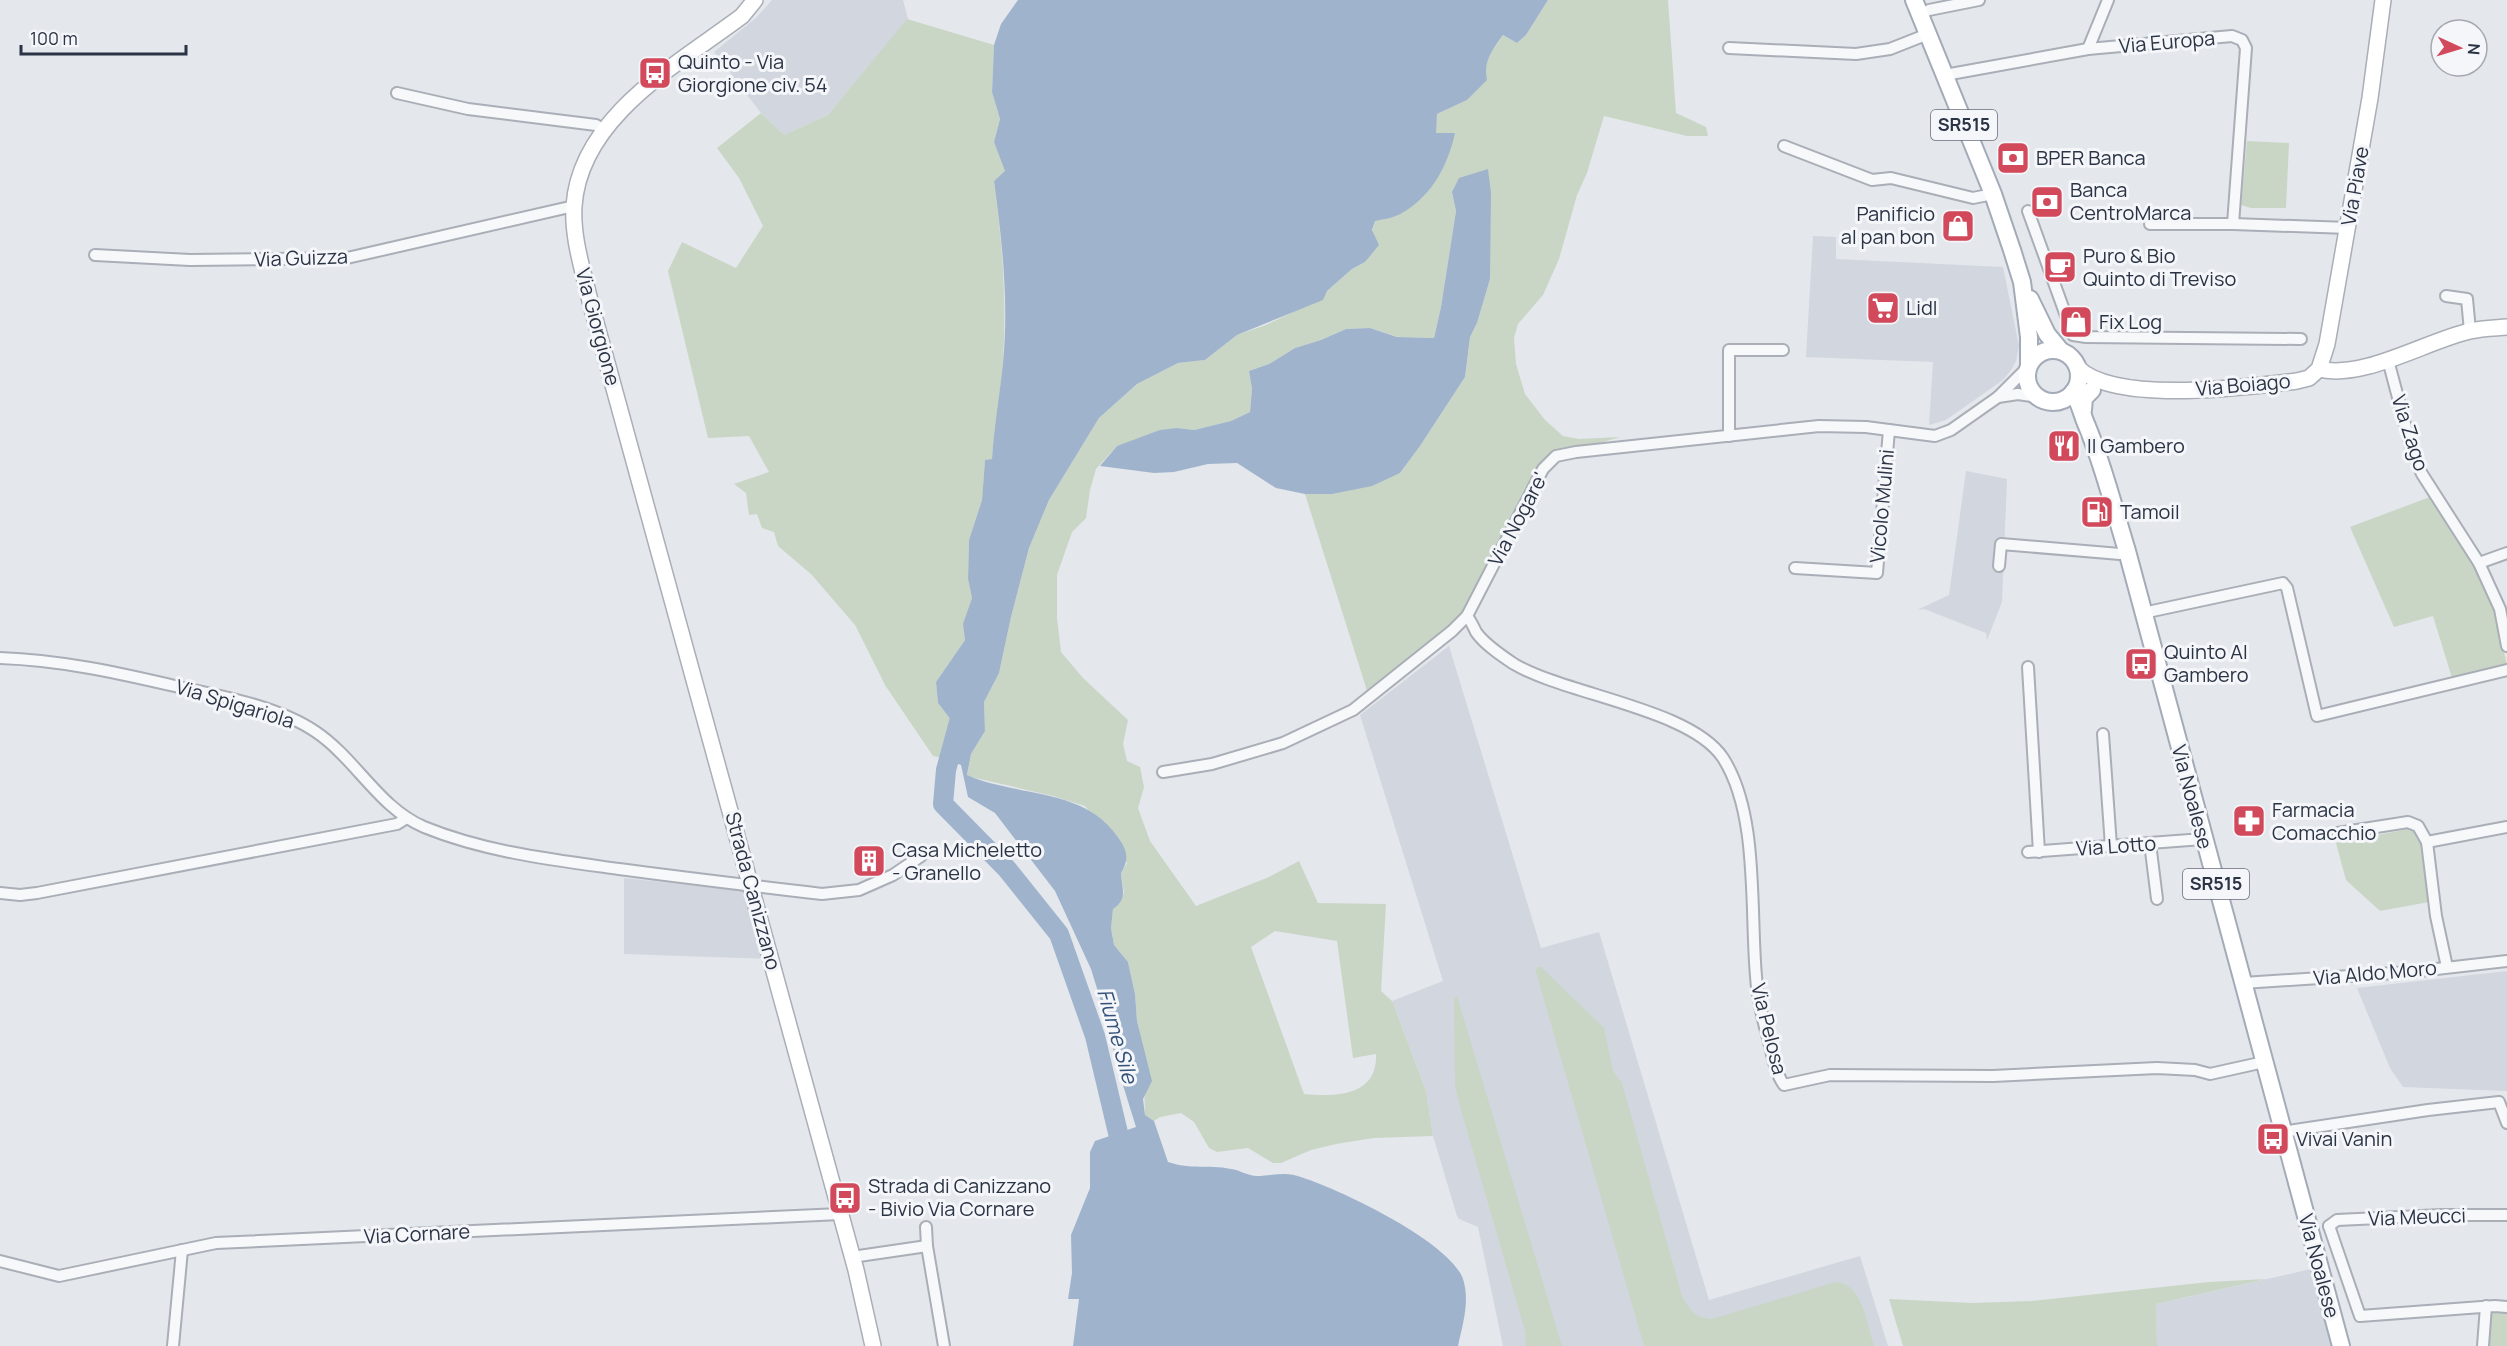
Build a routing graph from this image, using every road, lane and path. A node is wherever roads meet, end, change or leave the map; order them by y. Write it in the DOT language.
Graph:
graph roads {
  1 [pos="755,0"];
  2 [pos="1979,0"];
  3 [pos="2108,0"];
  4 [pos="2383,0"];
  5 [pos="1917,7"];
  6 [pos="1928,34"];
  7 [pos="1729,48"];
  8 [pos="2088,49"];
  9 [pos="1945,75"];
  10 [pos="397,93"];
  11 [pos="603,129"];
  12 [pos="1784,146"];
  13 [pos="1993,194"];
  14 [pos="574,206"];
  15 [pos="2028,211"];
  16 [pos="2150,224"];
  17 [pos="2233,224"];
  18 [pos="2348,228"];
  19 [pos="94,255"];
  20 [pos="2022,282"];
  21 [pos="2445,296"];
  22 [pos="2507,327"];
  23 [pos="2470,331"];
  24 [pos="2301,339"];
  25 [pos="1783,350"];
  26 [pos="2061,351"];
  27 [pos="2388,360"];
  28 [pos="2029,365"];
  29 [pos="2077,366"];
  30 [pos="2319,369"];
  31 [pos="2112,385"];
  32 [pos="2092,390"];
  33 [pos="2074,391"];
  34 [pos="1998,397"];
  35 [pos="2045,400"];
  36 [pos="2084,417"];
  37 [pos="1889,430"];
  38 [pos="1729,436"];
  39 [pos="651,526"];
  40 [pos="2127,551"];
  41 [pos="2507,553"];
  42 [pos="2479,563"];
  43 [pos="1998,566"];
  44 [pos="1795,568"];
  45 [pos="2143,613"];
  46 [pos="1467,616"];
  47 [pos="2507,646"];
  48 [pos="0,658"];
  49 [pos="2028,667"];
  50 [pos="2507,670"];
  51 [pos="2103,734"];
  52 [pos="1163,772"];
  53 [pos="405,819"];
  54 [pos="2507,827"];
  55 [pos="2338,833"];
  56 [pos="2203,839"];
  57 [pos="2427,842"];
  58 [pos="2150,843"];
  59 [pos="2111,846"];
  60 [pos="921,856"];
  61 [pos="752,886"];
  62 [pos="0,893"];
  63 [pos="2157,899"];
  64 [pos="2507,961"];
  65 [pos="2447,967"];
  66 [pos="2243,983"];
  67 [pos="2264,1062"];
  68 [pos="2507,1123"];
  69 [pos="2282,1132"];
  70 [pos="840,1214"];
  71 [pos="2507,1215"];
  72 [pos="2329,1226"];
  73 [pos="926,1227"];
  74 [pos="2309,1229"];
  75 [pos="927,1246"];
  76 [pos="182,1250"];
  77 [pos="852,1257"];
  78 [pos="0,1261"];
  79 [pos="2486,1306"];
  80 [pos="2507,1307"];
  81 [pos="173,1346"];
  82 [pos="873,1346"];
  83 [pos="944,1346"];
  84 [pos="2341,1346"];
  85 [pos="2483,1346"];
  1 -- 11 [label="street, Via Giorgione"];
  2 -- 5 [label="street"];
  3 -- 8 [label="street"];
  4 -- 18 [label="street, Via Piave"];
  5 -- 6 [label="main road, SR515"];
  6 -- 7 [label="street"];
  6 -- 9 [label="main road, SR515"];
  8 -- 9 [label="street, Via Europa"];
  8 -- 17 [label="street, Via Europa"];
  9 -- 13 [label="main road, SR515"];
  10 -- 11 [label="street"];
  11 -- 14 [label="street, Via Giorgione"];
  12 -- 13 [label="street"];
  13 -- 20 [label="main road, SR515"];
  14 -- 19 [label="street, Via Guizza"];
  14 -- 39 [label="street, Via Giorgione"];
  15 -- 24 [label="street"];
  16 -- 17 [label="street"];
  17 -- 18 [label="street"];
  18 -- 30 [label="street, Via Piave"];
  20 -- 26 [label="main road, SR515"];
  20 -- 28 [label="main road"];
  21 -- 23 [label="street"];
  22 -- 23 [label="street, Via Boiago"];
  23 -- 27 [label="street, Via Boiago"];
  25 -- 38 [label="street"];
  26 -- 28 [label="main road"];
  26 -- 29 [label="main road"];
  27 -- 30 [label="street, Via Boiago"];
  27 -- 42 [label="street, Via Zago"];
  28 -- 34 [label="street, Via Nogare'"];
  28 -- 35 [label="main road"];
  29 -- 31 [label="street, Via Boiago"];
  29 -- 33 [label="main road"];
  30 -- 31 [label="street, Via Boiago"];
  31 -- 32 [label="street, Via Boiago"];
  32 -- 33 [label="street, Via Boiago"];
  32 -- 36 [label="main road"];
  33 -- 35 [label="main road"];
  33 -- 36 [label="main road, Via Noalese"];
  34 -- 35 [label="street"];
  34 -- 37 [label="street, Via Nogare'"];
  35 -- 36 [label="main road"];
  36 -- 40 [label="main road, Via Noalese / SR515"];
  37 -- 38 [label="street, Via Nogare'"];
  37 -- 44 [label="street, Vicolo Mulini"];
  38 -- 46 [label="street, Via Nogare'"];
  39 -- 61 [label="street, Strada Canizzano"];
  40 -- 43 [label="street"];
  40 -- 45 [label="main road, Via Noalese / SR515"];
  41 -- 42 [label="street"];
  42 -- 47 [label="street, Via Zago"];
  45 -- 50 [label="street"];
  45 -- 56 [label="main road, Via Noalese / SR515"];
  46 -- 52 [label="street, Via Nogare'"];
  46 -- 67 [label="street, Via Pelosa"];
  48 -- 53 [label="street, Via Spigariola"];
  49 -- 59 [label="street, Via Lotto"];
  51 -- 59 [label="street"];
  53 -- 61 [label="street, Via Spigariola"];
  53 -- 62 [label="street"];
  54 -- 57 [label="street"];
  55 -- 57 [label="street"];
  56 -- 58 [label="street, Via Lotto"];
  56 -- 66 [label="main road, Via Noalese / SR515"];
  57 -- 65 [label="street"];
  58 -- 59 [label="street, Via Lotto"];
  58 -- 63 [label="street"];
  60 -- 61 [label="street, Via Spigariola"];
  61 -- 70 [label="street, Strada Canizzano"];
  64 -- 65 [label="street, Via Aldo Moro"];
  65 -- 66 [label="street, Via Aldo Moro"];
  66 -- 67 [label="main road, Via Noalese / SR515"];
  67 -- 69 [label="main road, Via Noalese / SR515"];
  68 -- 69 [label="street"];
  69 -- 74 [label="main road, Via Noalese / SR515"];
  70 -- 76 [label="street, Via Cornare"];
  70 -- 77 [label="street, Strada Canizzano"];
  71 -- 72 [label="street, Via Meucci"];
  72 -- 74 [label="street, Via Meucci"];
  72 -- 79 [label="street"];
  73 -- 75 [label="street"];
  74 -- 84 [label="main road, Via Noalese / SR515"];
  75 -- 77 [label="street"];
  75 -- 83 [label="street"];
  76 -- 78 [label="street, Via Cornare"];
  76 -- 81 [label="street"];
  77 -- 82 [label="street, Strada Canizzano"];
  79 -- 80 [label="street"];
  79 -- 85 [label="street"];
}
